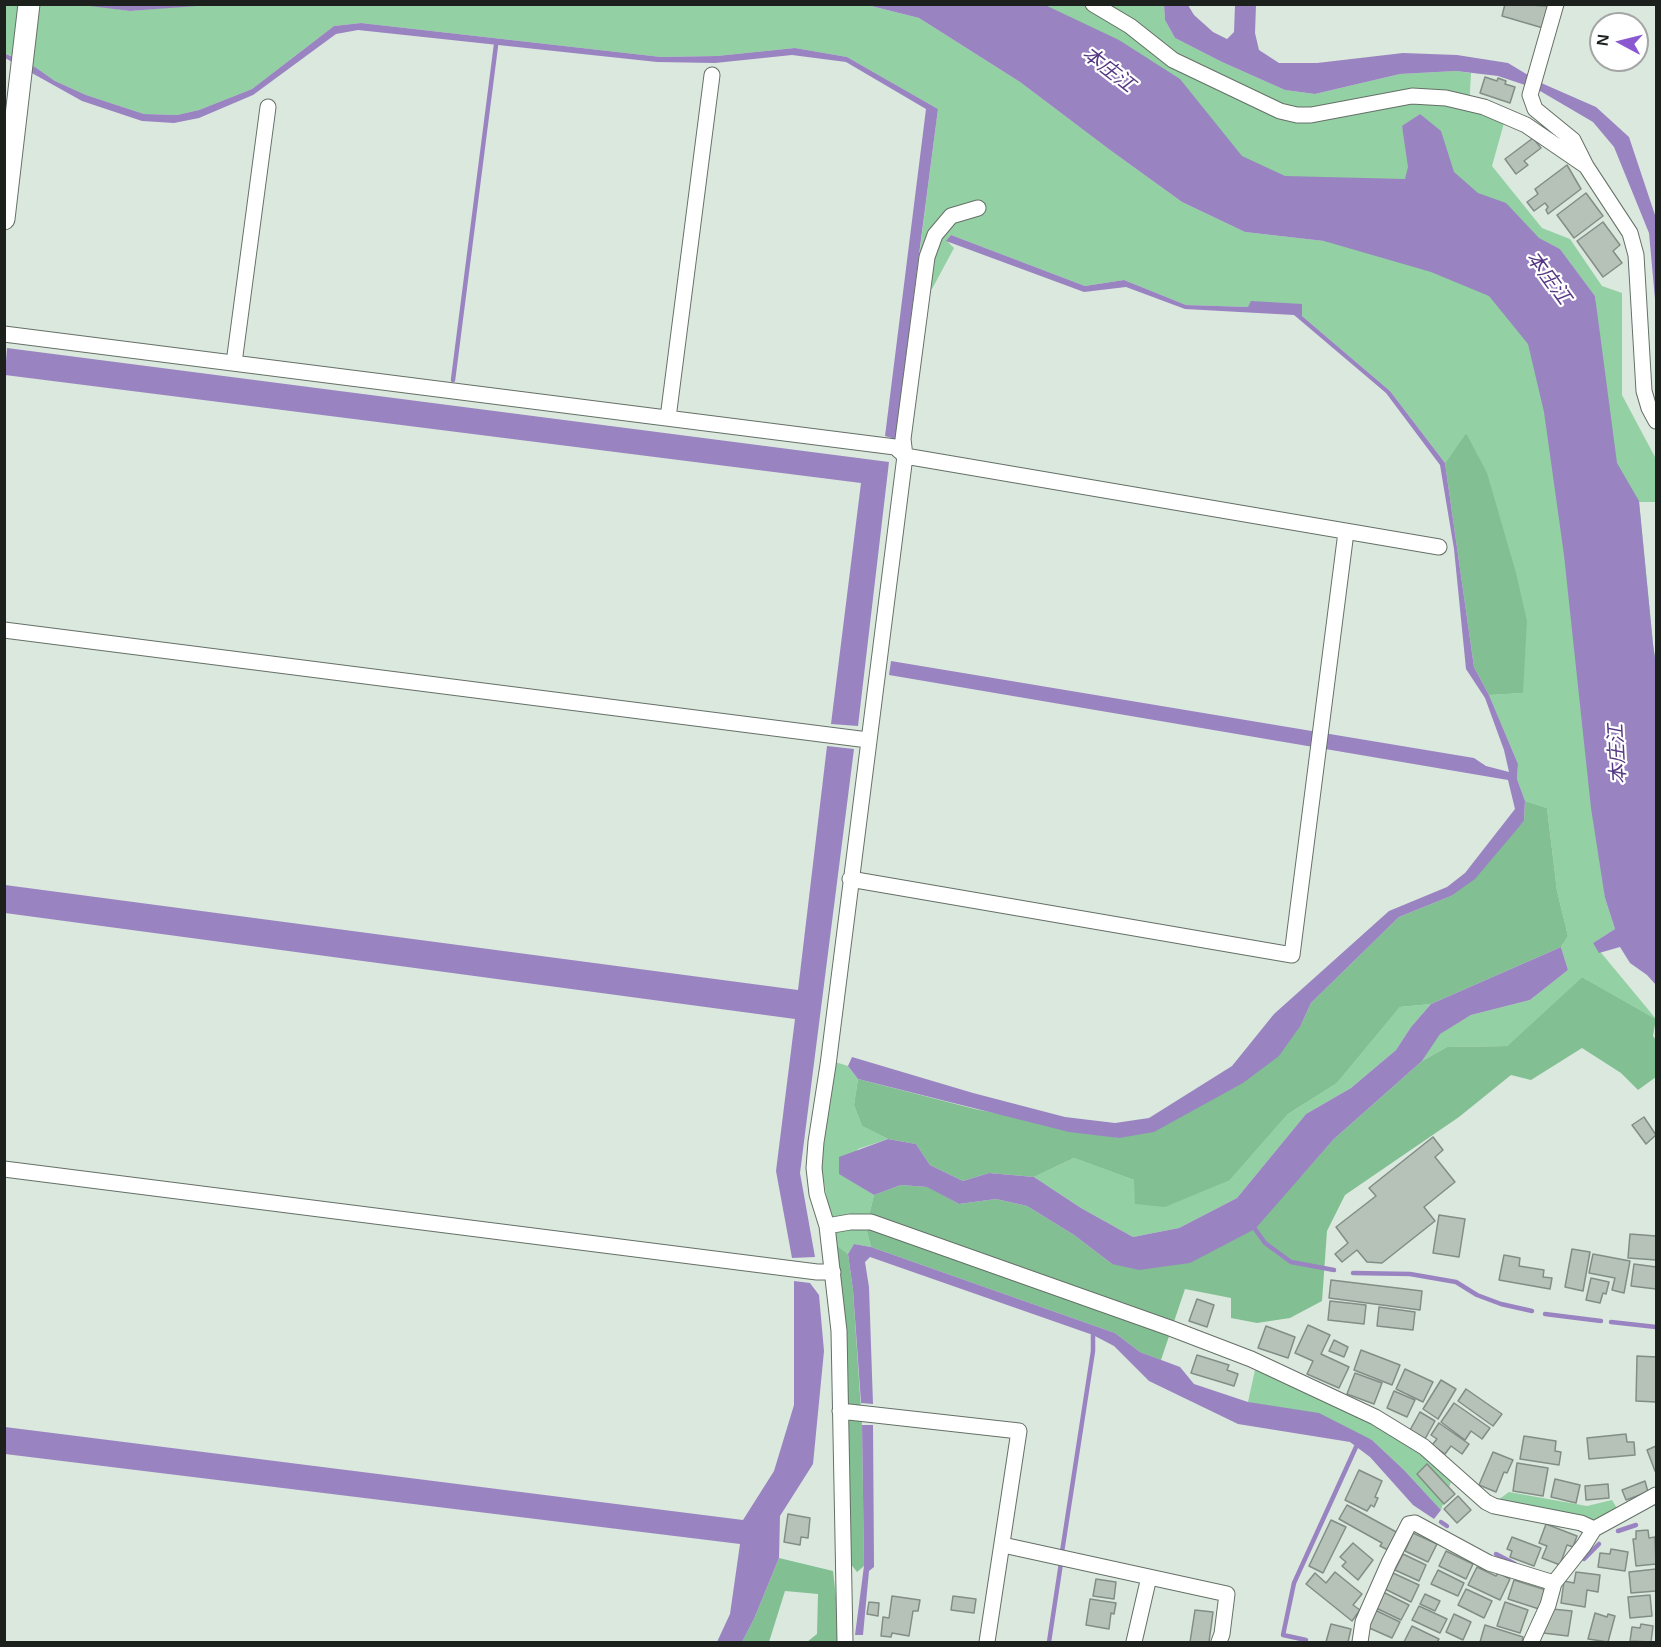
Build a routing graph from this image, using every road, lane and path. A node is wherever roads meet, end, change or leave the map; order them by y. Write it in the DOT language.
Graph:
graph roads {
  1 [pos="29,4"];
  2 [pos="1094,4"];
  3 [pos="1556,4"];
  4 [pos="712,75"];
  5 [pos="268,107"];
  6 [pos="1586,166"];
  7 [pos="978,208"];
  8 [pos="4,219"];
  9 [pos="4,334"];
  10 [pos="234,363"];
  11 [pos="668,418"];
  12 [pos="1656,421"];
  13 [pos="905,456"];
  14 [pos="1346,532"];
  15 [pos="1439,547"];
  16 [pos="4,630"];
  17 [pos="868,740"];
  18 [pos="850,879"];
  19 [pos="4,1169"];
  20 [pos="827,1226"];
  21 [pos="832,1272"];
  22 [pos="840,1411"];
  23 [pos="1656,1495"];
  24 [pos="1594,1529"];
  25 [pos="1003,1545"];
  26 [pos="1149,1577"];
  27 [pos="1554,1583"];
  28 [pos="845,1642"];
  29 [pos="987,1642"];
  30 [pos="1134,1642"];
  31 [pos="1218,1642"];
  32 [pos="1360,1642"];
  33 [pos="1531,1642"];
  1 -- 8 [label="street"];
  2 -- 6 [label="street"];
  3 -- 6 [label="street"];
  4 -- 11 [label="street"];
  5 -- 10 [label="street"];
  6 -- 12 [label="street"];
  7 -- 13 [label="street"];
  9 -- 10 [label="street"];
  10 -- 11 [label="street"];
  11 -- 13 [label="street"];
  13 -- 14 [label="street"];
  13 -- 17 [label="street"];
  14 -- 15 [label="street"];
  14 -- 18 [label="street"];
  16 -- 17 [label="street"];
  17 -- 18 [label="street"];
  18 -- 20 [label="street"];
  19 -- 21 [label="street"];
  20 -- 21 [label="street"];
  20 -- 24 [label="street"];
  21 -- 22 [label="street"];
  22 -- 25 [label="street"];
  22 -- 28 [label="street"];
  23 -- 24 [label="street"];
  24 -- 27 [label="street"];
  25 -- 26 [label="street"];
  25 -- 29 [label="street"];
  26 -- 30 [label="street"];
  26 -- 31 [label="street"];
  27 -- 32 [label="street"];
  27 -- 33 [label="street"];
}
